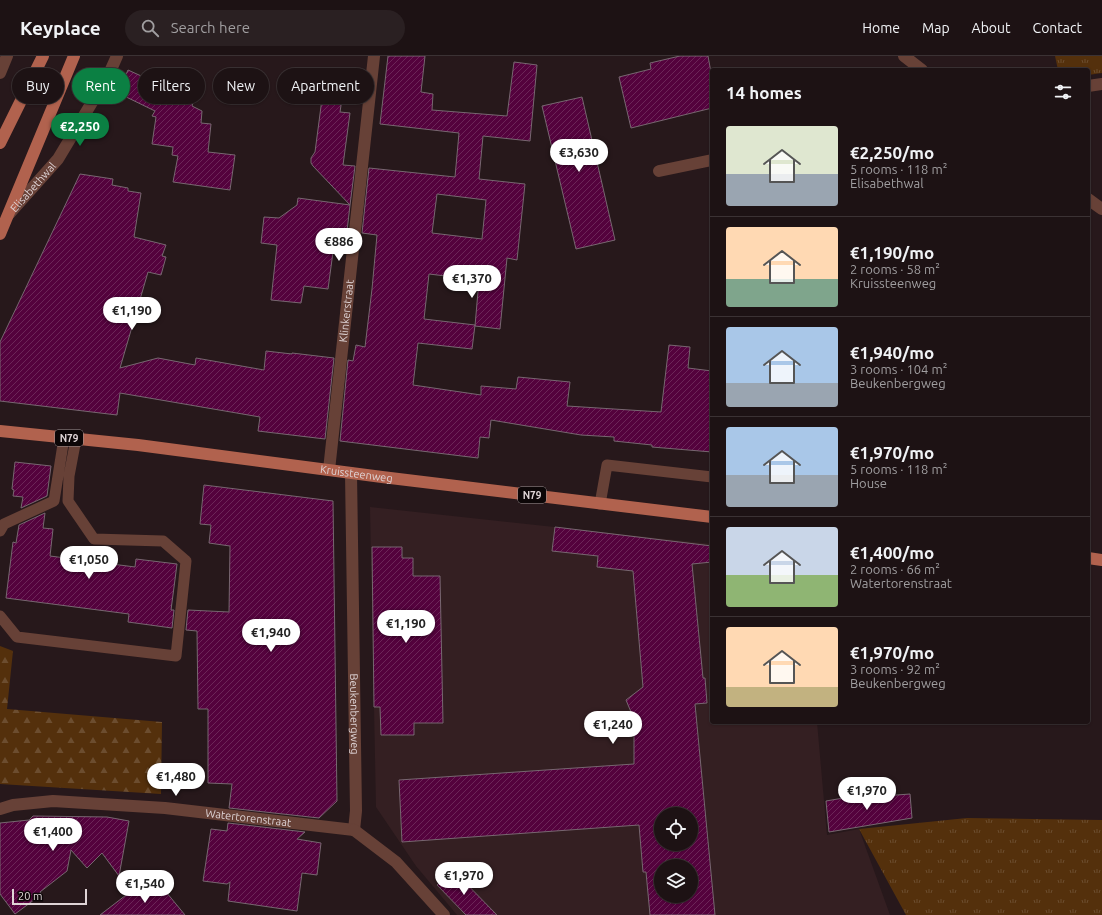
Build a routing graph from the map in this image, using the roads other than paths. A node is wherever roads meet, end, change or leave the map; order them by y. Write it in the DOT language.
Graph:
graph roads {
  1 [pos="7,56"];
  2 [pos="44,56"];
  3 [pos="74,56"];
  4 [pos="117,56"];
  5 [pos="374,56"];
  6 [pos="904,56"];
  7 [pos="919,68"];
  8 [pos="0,73"];
  9 [pos="1102,84"];
  10 [pos="1090,86"];
  11 [pos="0,143"];
  12 [pos="710,160"];
  13 [pos="659,170"];
  14 [pos="1090,201"];
  15 [pos="1102,210"];
  16 [pos="8,215"];
  17 [pos="0,234"];
  18 [pos="0,430"];
  19 [pos="70,438"];
  20 [pos="329,470"];
  21 [pos="351,473"];
  22 [pos="710,477"];
  23 [pos="600,504"];
  24 [pos="710,517"];
  25 [pos="0,531"];
  26 [pos="1090,558"];
  27 [pos="1102,560"];
  28 [pos="0,616"];
  29 [pos="0,809"];
  30 [pos="354,830"];
  31 [pos="444,915"];
  1 -- 8 [label="street"];
  2 -- 11 [label="main road"];
  3 -- 16 [label="main road, Elisabethwal"];
  4 -- 16 [label="street, Elisabethwal"];
  5 -- 20 [label="street, Klinkerstraat"];
  6 -- 7 [label="street"];
  9 -- 10 [label="street"];
  12 -- 13 [label="street"];
  14 -- 15 [label="street"];
  16 -- 17 [label="main road, Elisabethwal"];
  18 -- 19 [label="main road, Kruissteenweg / N79"];
  19 -- 20 [label="main road, Kruissteenweg / N79"];
  19 -- 25 [label="lane"];
  19 -- 28 [label="lane"];
  20 -- 21 [label="main road, Kruissteenweg / N79"];
  21 -- 23 [label="main road, Kruissteenweg / N79"];
  21 -- 30 [label="street, Beukenbergweg"];
  22 -- 23 [label="lane"];
  23 -- 24 [label="main road, Kruissteenweg / N79"];
  26 -- 27 [label="main road"];
  29 -- 30 [label="street, Watertorenstraat"];
  30 -- 31 [label="street"];
}
